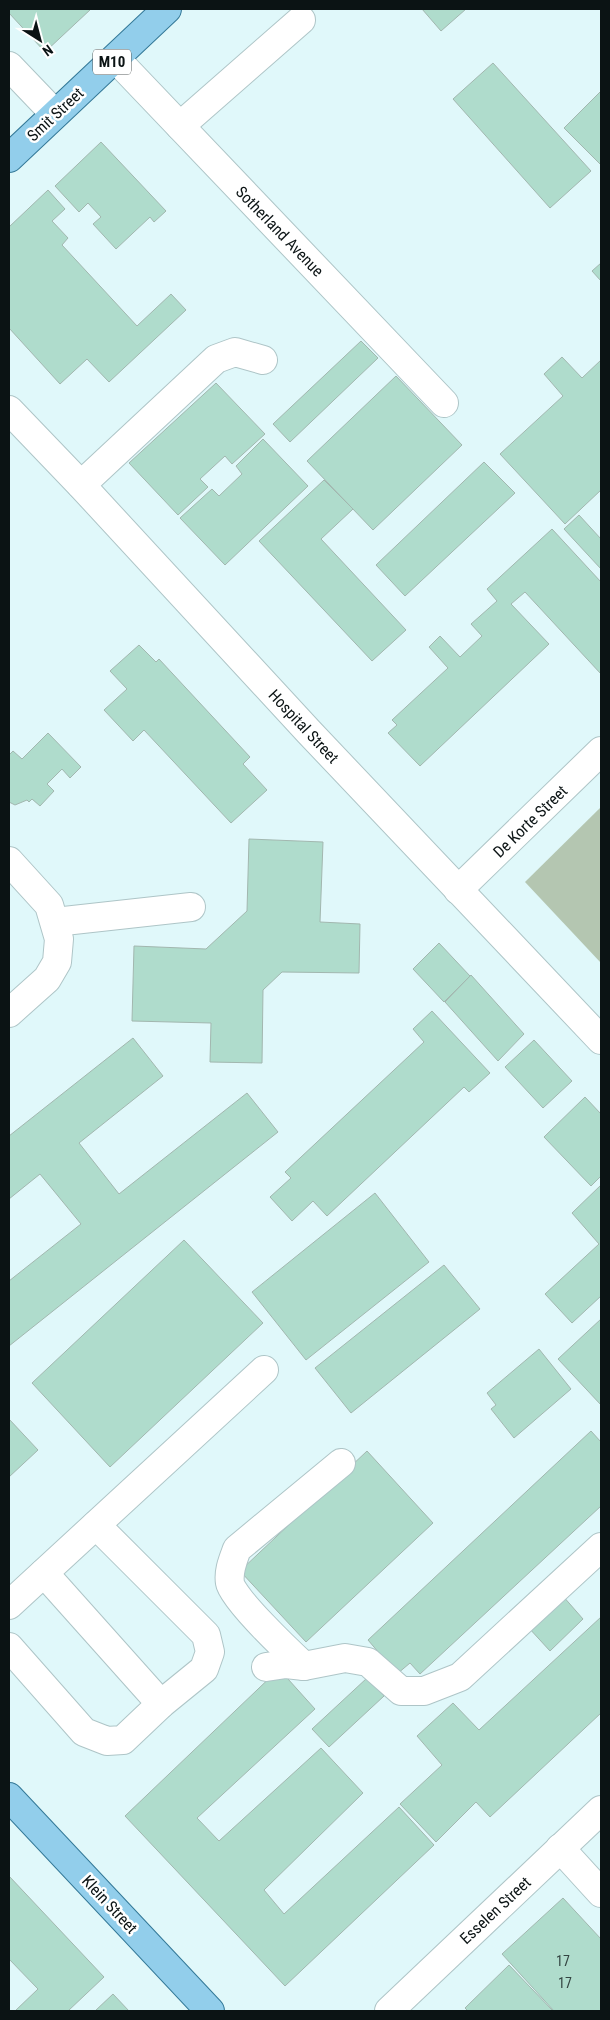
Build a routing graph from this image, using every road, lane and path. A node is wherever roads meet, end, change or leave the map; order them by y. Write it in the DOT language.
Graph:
graph roads {
  1 [pos="167,9"];
  2 [pos="301,20"];
  3 [pos="116,59"];
  4 [pos="9,66"];
  5 [pos="55,114"];
  6 [pos="180,126"];
  7 [pos="9,158"];
  8 [pos="263,360"];
  9 [pos="444,403"];
  10 [pos="9,410"];
  11 [pos="81,485"];
  12 [pos="601,751"];
  13 [pos="9,861"];
  14 [pos="458,890"];
  15 [pos="191,907"];
  16 [pos="55,922"];
  17 [pos="9,1013"];
  18 [pos="601,1040"];
  19 [pos="264,1370"];
  20 [pos="341,1463"];
  21 [pos="96,1525"];
  22 [pos="601,1547"];
  23 [pos="44,1573"];
  24 [pos="9,1605"];
  25 [pos="9,1647"];
  26 [pos="304,1666"];
  27 [pos="266,1667"];
  28 [pos="162,1704"];
  29 [pos="10,1802"];
  30 [pos="601,1810"];
  31 [pos="560,1848"];
  32 [pos="601,1893"];
  33 [pos="210,2011"];
  34 [pos="389,2011"];
  1 -- 3 [label="main road, Smit Street / M10"];
  2 -- 6 [label="street"];
  3 -- 5 [label="main road, Smit Street / M10"];
  3 -- 6 [label="street, Sotherland Avenue"];
  4 -- 5 [label="street"];
  5 -- 7 [label="main road, Smit Street / M10"];
  6 -- 9 [label="street, Sotherland Avenue"];
  8 -- 11 [label="street"];
  10 -- 11 [label="street, Hospital Street"];
  11 -- 14 [label="street, Hospital Street"];
  12 -- 14 [label="street, De Korte Street"];
  13 -- 16 [label="street"];
  14 -- 18 [label="street, Hospital Street"];
  15 -- 16 [label="street"];
  16 -- 17 [label="street"];
  19 -- 21 [label="street"];
  20 -- 26 [label="street"];
  21 -- 23 [label="street"];
  21 -- 28 [label="street"];
  22 -- 26 [label="street"];
  23 -- 24 [label="street"];
  23 -- 28 [label="street"];
  25 -- 28 [label="street"];
  26 -- 27 [label="street"];
  29 -- 33 [label="main road, Klein Street"];
  30 -- 31 [label="street, Esselen Street"];
  31 -- 32 [label="street"];
  31 -- 34 [label="street, Esselen Street"];
}
